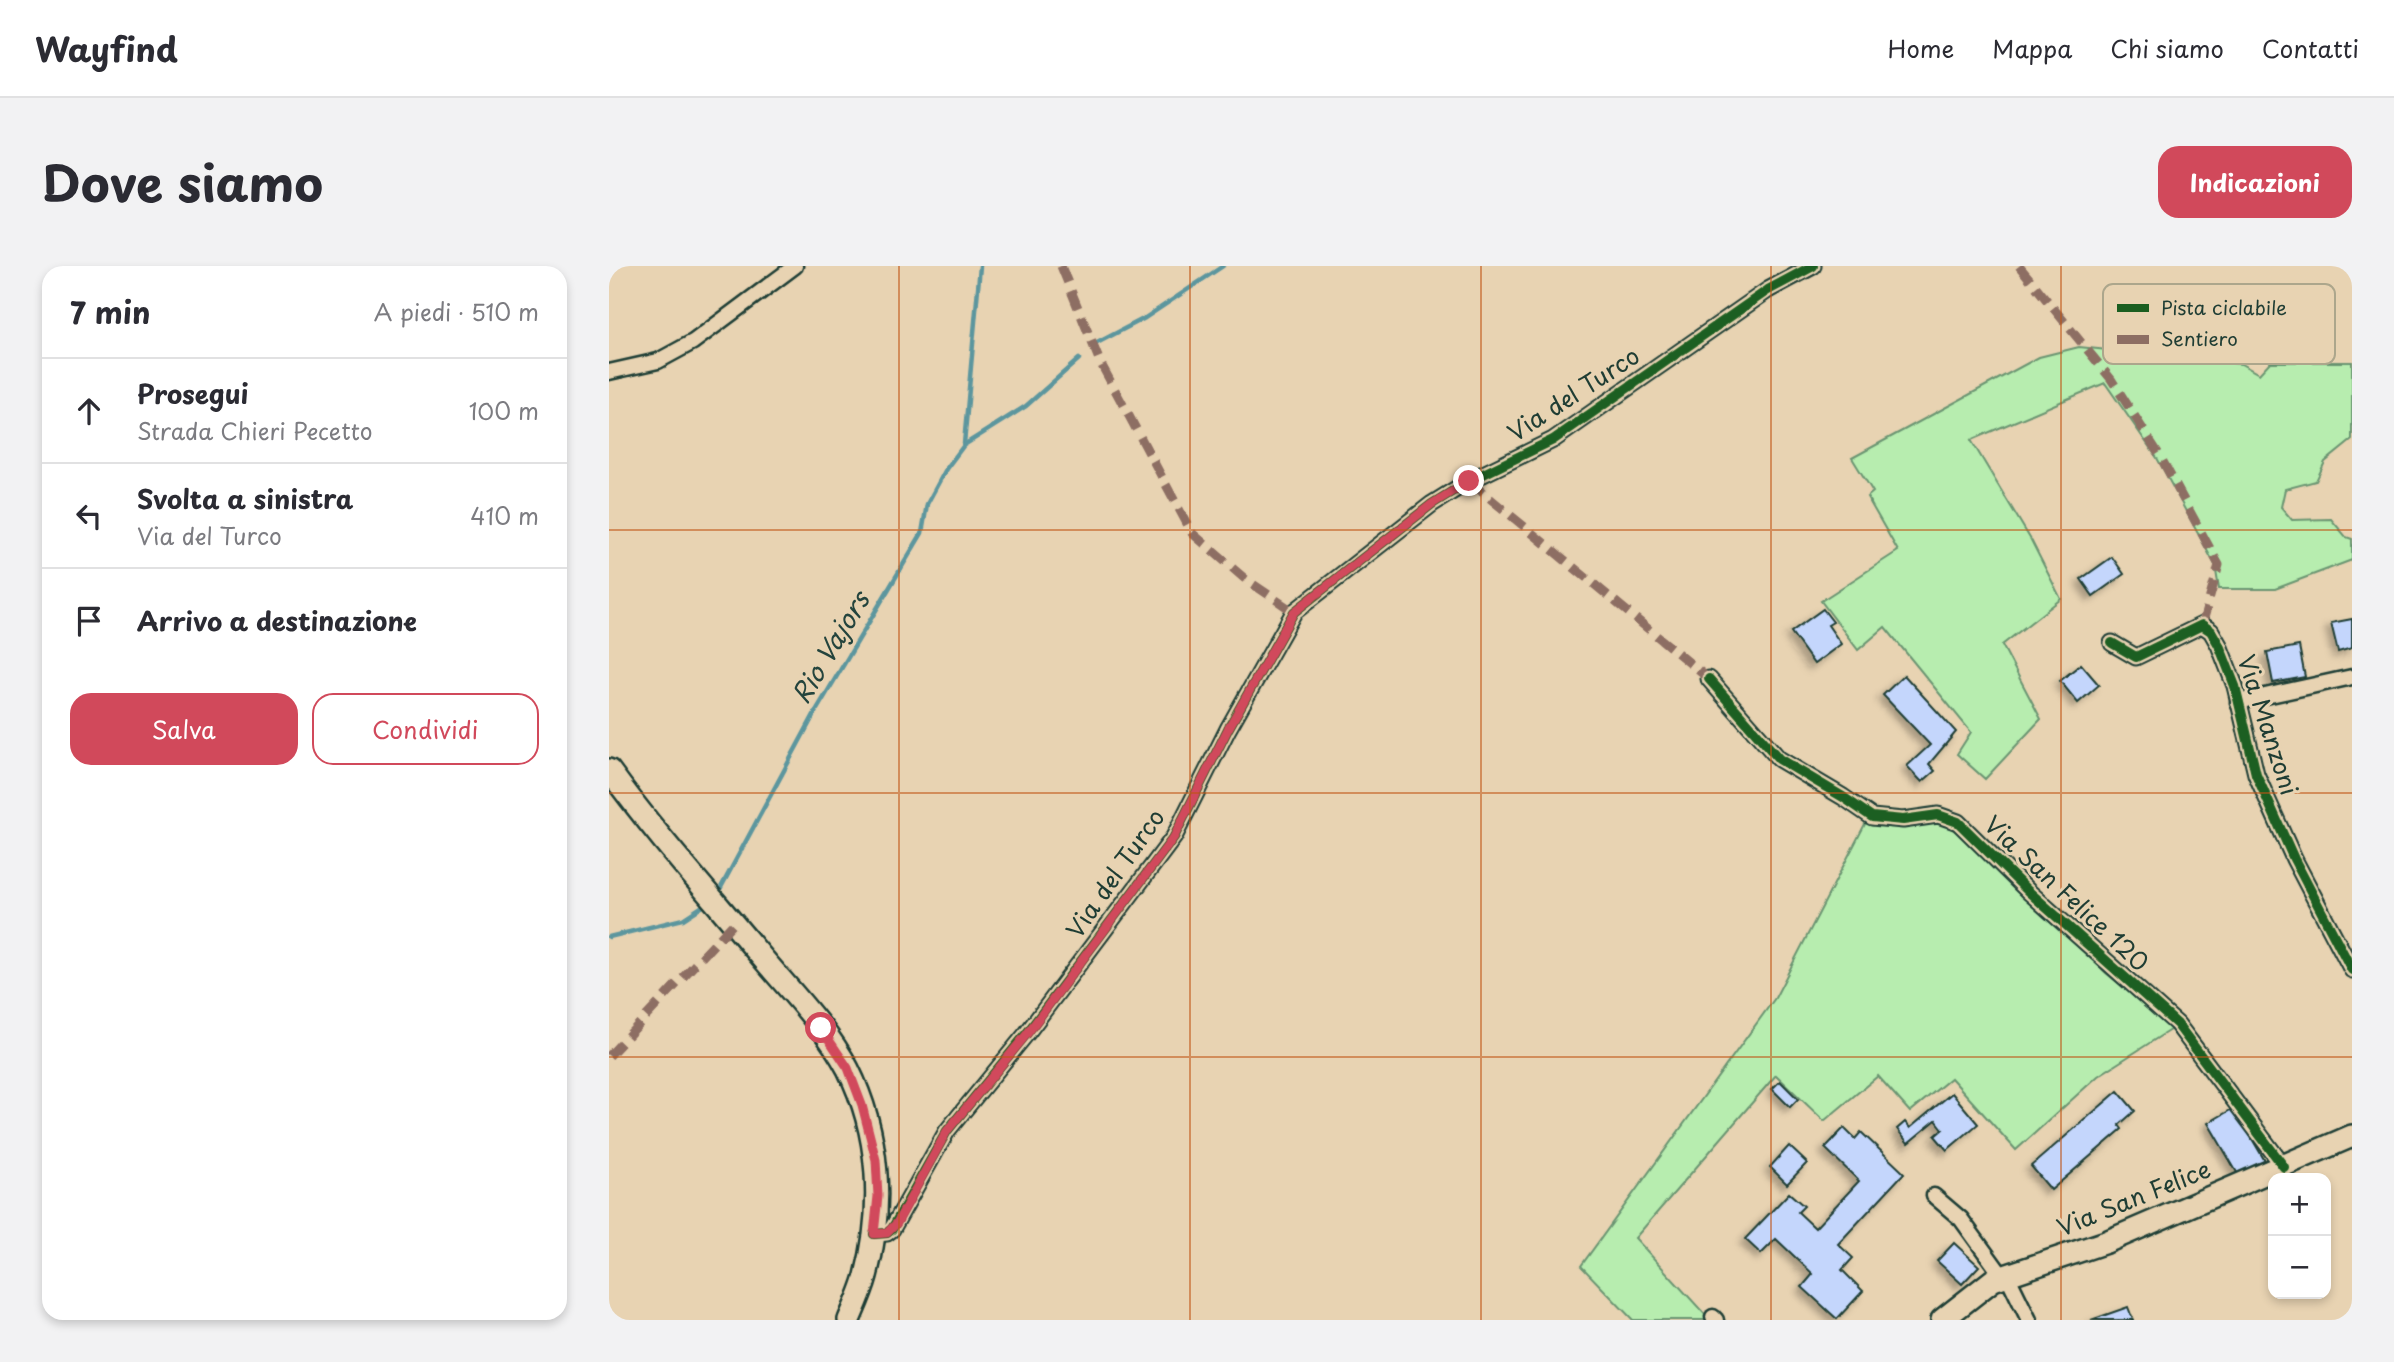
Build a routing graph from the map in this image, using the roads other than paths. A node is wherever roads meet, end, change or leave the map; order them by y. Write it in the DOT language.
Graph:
graph roads {
  1 [pos="795,266"];
  2 [pos="1813,266"];
  3 [pos="609,372"];
  4 [pos="2112,643"];
  5 [pos="2352,677"];
  6 [pos="1709,679"];
  7 [pos="2238,702"];
  8 [pos="609,770"];
  9 [pos="2352,970"];
  10 [pos="2352,1136"];
  11 [pos="2284,1167"];
  12 [pos="1934,1196"];
  13 [pos="874,1234"];
  14 [pos="2005,1276"];
  15 [pos="849,1320"];
  16 [pos="1942,1320"];
  17 [pos="2029,1320"];
  1 -- 3 [label="street"];
  2 -- 13 [label="street, Via del Turco"];
  4 -- 7 [label="street, Via Manzoni"];
  5 -- 7 [label="street"];
  6 -- 11 [label="street, Via San Felice 120"];
  7 -- 9 [label="street, Via Manzoni"];
  8 -- 13 [label="main road"];
  10 -- 11 [label="main road, Via San Felice"];
  11 -- 14 [label="main road, Via San Felice"];
  12 -- 14 [label="street"];
  13 -- 15 [label="main road"];
  14 -- 16 [label="main road, Via San Felice"];
  14 -- 17 [label="street"];
}
